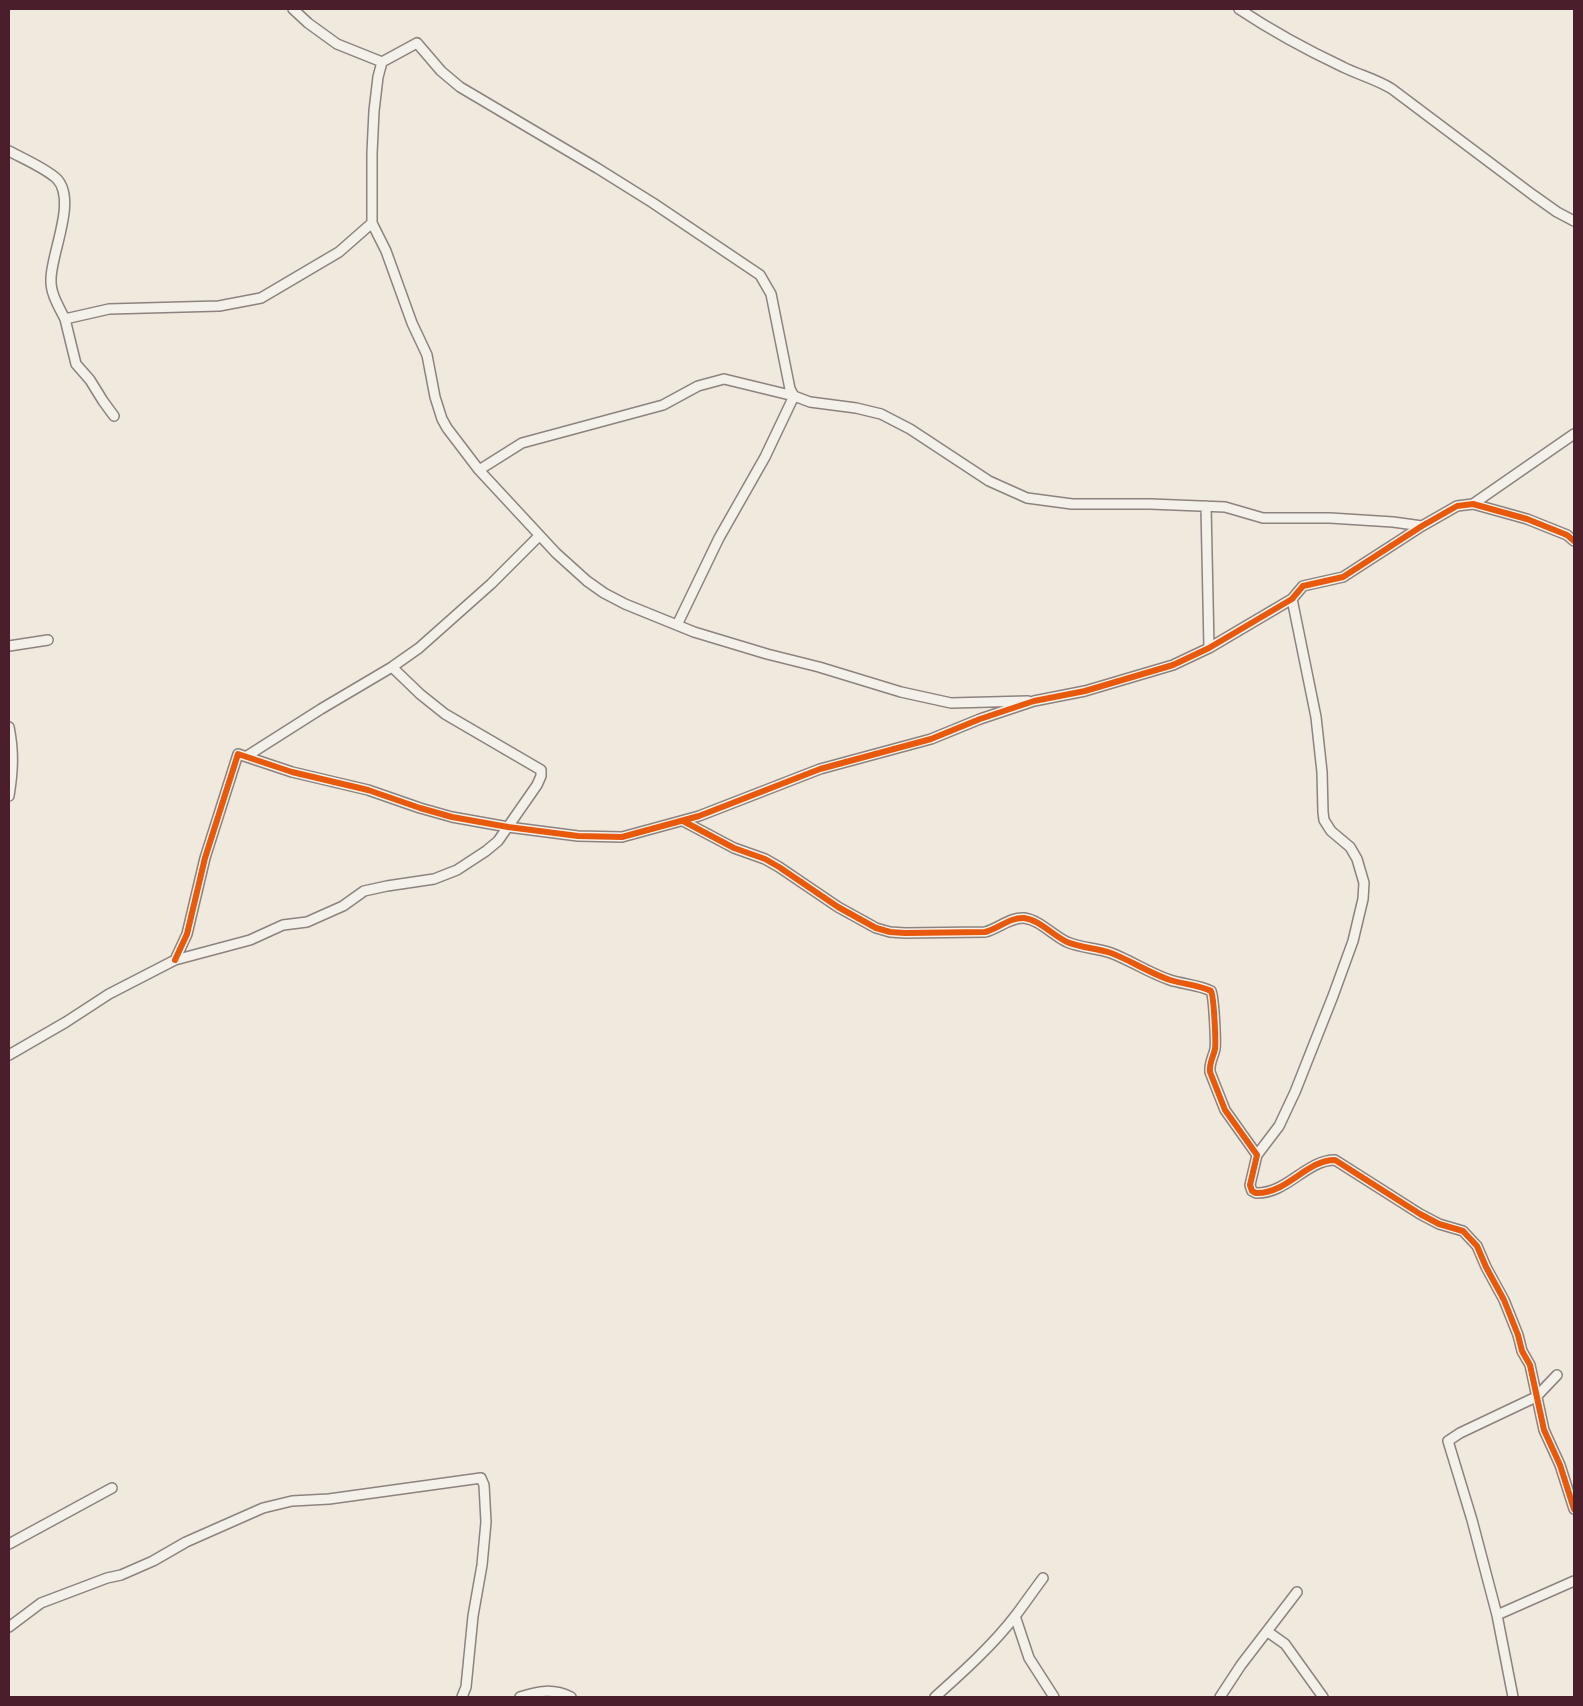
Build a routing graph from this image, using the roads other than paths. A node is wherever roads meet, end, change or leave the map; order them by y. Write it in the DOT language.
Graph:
graph roads {
  1 [pos="293,9"];
  2 [pos="1239,9"];
  3 [pos="382,62"];
  4 [pos="9,151"];
  5 [pos="1574,221"];
  6 [pos="372,223"];
  7 [pos="65,319"];
  8 [pos="794,396"];
  9 [pos="114,416"];
  10 [pos="1574,434"];
  11 [pos="479,470"];
  12 [pos="1473,504"];
  13 [pos="1206,506"];
  14 [pos="1422,526"];
  15 [pos="539,536"];
  16 [pos="1572,538"];
  17 [pos="1292,599"];
  18 [pos="677,625"];
  19 [pos="48,640"];
  20 [pos="9,646"];
  21 [pos="1209,648"];
  22 [pos="392,667"];
  23 [pos="1034,701"];
  24 [pos="9,727"];
  25 [pos="247,756"];
  26 [pos="9,796"];
  27 [pos="683,821"];
  28 [pos="508,827"];
  29 [pos="175,960"];
  30 [pos="9,1055"];
  31 [pos="1257,1155"];
  32 [pos="1557,1376"];
  33 [pos="1536,1397"];
  34 [pos="112,1488"];
  35 [pos="1574,1509"];
  36 [pos="9,1544"];
  37 [pos="1043,1578"];
  38 [pos="1574,1580"];
  39 [pos="1297,1592"];
  40 [pos="1497,1615"];
  41 [pos="1015,1616"];
  42 [pos="9,1627"];
  43 [pos="1268,1632"];
  44 [pos="462,1697"];
  45 [pos="520,1697"];
  46 [pos="571,1697"];
  47 [pos="935,1697"];
  48 [pos="1054,1697"];
  49 [pos="1220,1697"];
  50 [pos="1323,1697"];
  51 [pos="1513,1697"];
  1 -- 3 [label="street"];
  2 -- 5 [label="street"];
  3 -- 6 [label="street"];
  3 -- 8 [label="street"];
  4 -- 7 [label="street"];
  6 -- 7 [label="street"];
  6 -- 11 [label="street"];
  7 -- 9 [label="street"];
  8 -- 11 [label="street"];
  8 -- 13 [label="street"];
  8 -- 18 [label="street"];
  10 -- 12 [label="street"];
  11 -- 15 [label="street"];
  12 -- 14 [label="street"];
  12 -- 16 [label="street"];
  13 -- 14 [label="street"];
  13 -- 21 [label="street"];
  14 -- 17 [label="street"];
  15 -- 18 [label="street"];
  15 -- 22 [label="street"];
  17 -- 21 [label="street"];
  17 -- 31 [label="street"];
  18 -- 23 [label="street"];
  19 -- 20 [label="street"];
  21 -- 23 [label="street"];
  22 -- 25 [label="street"];
  22 -- 28 [label="street"];
  23 -- 27 [label="street"];
  24 -- 26 [label="street"];
  25 -- 28 [label="street"];
  25 -- 29 [label="street"];
  27 -- 28 [label="street"];
  27 -- 31 [label="street"];
  28 -- 29 [label="street"];
  29 -- 30 [label="street"];
  31 -- 33 [label="street"];
  32 -- 33 [label="street"];
  33 -- 35 [label="street"];
  33 -- 40 [label="street"];
  34 -- 36 [label="street"];
  37 -- 41 [label="street"];
  38 -- 40 [label="street"];
  39 -- 43 [label="street"];
  40 -- 51 [label="street"];
  41 -- 47 [label="street"];
  41 -- 48 [label="street"];
  42 -- 44 [label="street"];
  43 -- 49 [label="street"];
  43 -- 50 [label="street"];
  45 -- 46 [label="street"];
}
